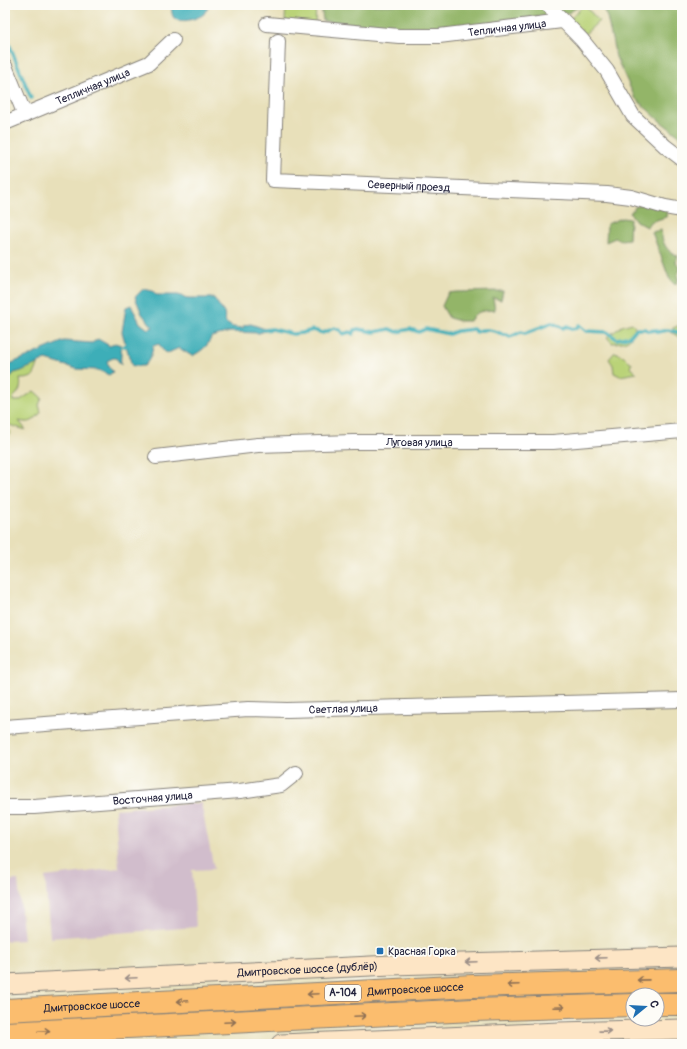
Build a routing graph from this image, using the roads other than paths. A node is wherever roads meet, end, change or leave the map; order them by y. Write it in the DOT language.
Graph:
graph roads {
  1 [pos="548,5"];
  2 [pos="562,20"];
  3 [pos="267,24"];
  4 [pos="173,40"];
  5 [pos="278,41"];
  6 [pos="5,66"];
  7 [pos="25,115"];
  8 [pos="5,123"];
  9 [pos="682,159"];
  10 [pos="682,210"];
  11 [pos="682,431"];
  12 [pos="156,457"];
  13 [pos="682,700"];
  14 [pos="5,727"];
  15 [pos="296,773"];
  16 [pos="5,807"];
  17 [pos="682,957"];
  18 [pos="682,980"];
  19 [pos="5,984"];
  20 [pos="665,1004"];
  21 [pos="682,1004"];
  22 [pos="625,1005"];
  23 [pos="5,1010"];
  24 [pos="682,1029"];
  25 [pos="5,1033"];
  26 [pos="426,1037"];
  27 [pos="282,1044"];
  28 [pos="454,1044"];
  1 -- 2 [label="street"];
  2 -- 3 [label="street, Тепличная улица"];
  2 -- 9 [label="street, Тепличная улица"];
  4 -- 7 [label="street, Тепличная улица"];
  5 -- 10 [label="street, Северный проезд"];
  6 -- 7 [label="street"];
  7 -- 8 [label="street, Тепличная улица"];
  11 -- 12 [label="street, Луговая улица"];
  13 -- 14 [label="street, Светлая улица"];
  15 -- 16 [label="street, Восточная улица"];
  17 -- 19 [label="main road, Дмитровское шоссе (дублёр), one-way"];
  18 -- 23 [label="highway, Дмитровское шоссе / А-104, one-way"];
  20 -- 21 [label="highway"];
  25 -- 22 [label="highway, А-104, one-way"];
  26 -- 24 [label="main road, one-way"];
  26 -- 27 [label="main road"];
  26 -- 28 [label="main road"];
}
